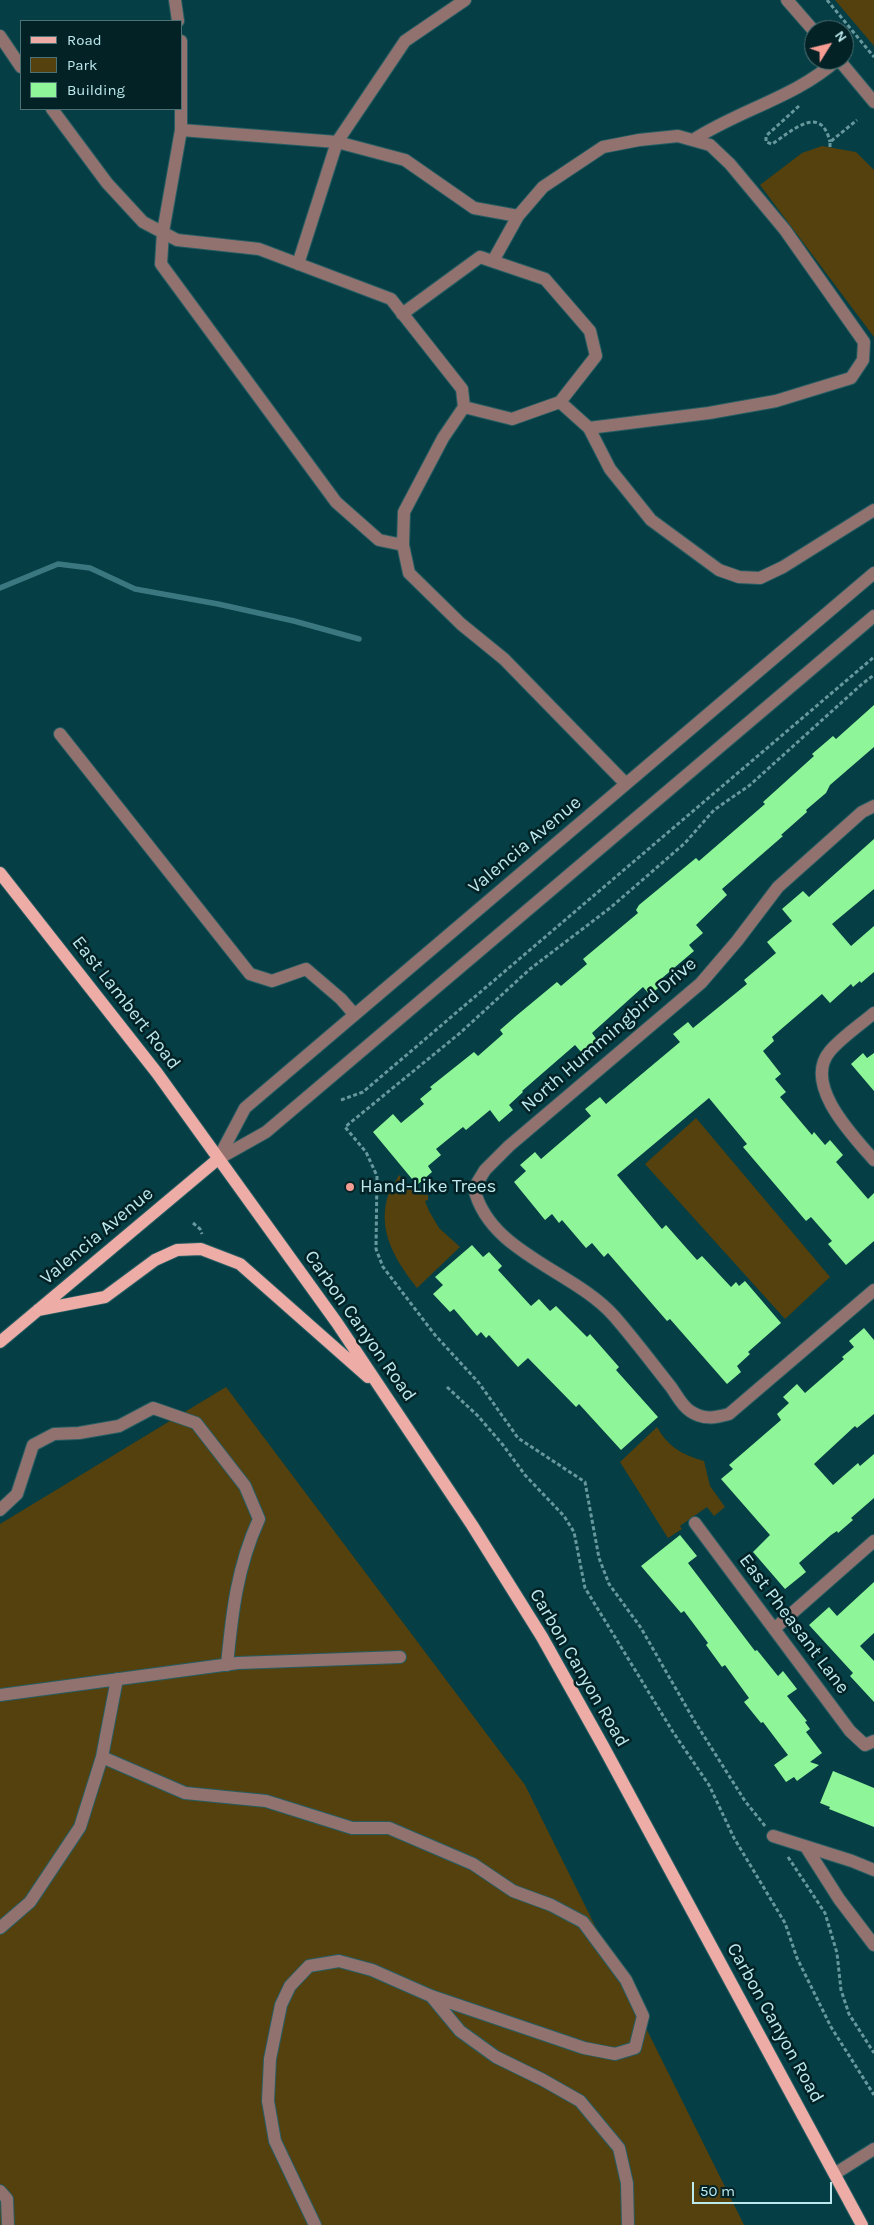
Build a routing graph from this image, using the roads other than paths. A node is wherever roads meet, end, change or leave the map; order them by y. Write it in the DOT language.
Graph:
graph roads {
  1 [pos="175,0"];
  2 [pos="465,0"];
  3 [pos="787,0"];
  4 [pos="178,20"];
  5 [pos="804,20"];
  6 [pos="0,36"];
  7 [pos="20,66"];
  8 [pos="826,70"];
  9 [pos="847,70"];
  10 [pos="874,102"];
  11 [pos="53,110"];
  12 [pos="181,110"];
  13 [pos="181,130"];
  14 [pos="692,140"];
  15 [pos="337,142"];
  16 [pos="518,216"];
  17 [pos="163,232"];
  18 [pos="493,261"];
  19 [pos="298,264"];
  20 [pos="402,314"];
  21 [pos="560,402"];
  22 [pos="464,407"];
  23 [pos="589,428"];
  24 [pos="874,510"];
  25 [pos="403,545"];
  26 [pos="874,573"];
  27 [pos="874,616"];
  28 [pos="60,734"];
  29 [pos="626,784"];
  30 [pos="874,806"];
  31 [pos="0,873"];
  32 [pos="874,1013"];
  33 [pos="354,1014"];
  34 [pos="218,1159"];
  35 [pos="874,1160"];
  36 [pos="874,1290"];
  37 [pos="38,1310"];
  38 [pos="0,1342"];
  39 [pos="381,1389"];
  40 [pos="0,1510"];
  41 [pos="695,1523"];
  42 [pos="874,1541"];
  43 [pos="774,1629"];
  44 [pos="400,1657"];
  45 [pos="227,1665"];
  46 [pos="117,1679"];
  47 [pos="0,1695"];
  48 [pos="870,1743"];
  49 [pos="102,1757"];
  50 [pos="772,1836"];
  51 [pos="806,1847"];
  52 [pos="874,1870"];
  53 [pos="0,1928"];
  54 [pos="874,1945"];
  55 [pos="431,1996"];
  56 [pos="874,2149"];
  57 [pos="836,2173"];
  58 [pos="0,2191"];
  59 [pos="8,2225"];
  60 [pos="315,2225"];
  61 [pos="628,2225"];
  62 [pos="862,2225"];
  1 -- 4 [label="street"];
  2 -- 15 [label="street"];
  3 -- 5 [label="street"];
  6 -- 7 [label="street"];
  8 -- 14 [label="street"];
  9 -- 10 [label="street"];
  11 -- 17 [label="street"];
  12 -- 13 [label="street"];
  13 -- 15 [label="street"];
  13 -- 17 [label="street"];
  14 -- 16 [label="street"];
  14 -- 23 [label="street"];
  15 -- 16 [label="street"];
  15 -- 19 [label="street"];
  16 -- 18 [label="street"];
  17 -- 19 [label="street"];
  17 -- 25 [label="street"];
  18 -- 20 [label="street"];
  18 -- 21 [label="street"];
  19 -- 20 [label="street"];
  20 -- 22 [label="street"];
  21 -- 22 [label="street"];
  21 -- 23 [label="street"];
  22 -- 25 [label="street"];
  23 -- 24 [label="street"];
  25 -- 29 [label="street"];
  26 -- 29 [label="street, Valencia Avenue"];
  27 -- 34 [label="street, Valencia Avenue"];
  28 -- 33 [label="street"];
  29 -- 33 [label="street, Valencia Avenue"];
  30 -- 36 [label="street, North Hummingbird Drive"];
  31 -- 34 [label="main road, East Lambert Road"];
  32 -- 35 [label="street"];
  33 -- 34 [label="street, Valencia Avenue"];
  34 -- 37 [label="main road, Valencia Avenue"];
  34 -- 39 [label="main road, Carbon Canyon Road"];
  37 -- 38 [label="main road, Valencia Avenue"];
  37 -- 39 [label="main road"];
  39 -- 57 [label="main road, Carbon Canyon Road"];
  40 -- 45 [label="street"];
  41 -- 43 [label="street, East Pheasant Lane"];
  42 -- 43 [label="street"];
  43 -- 48 [label="street, East Pheasant Lane"];
  44 -- 45 [label="street"];
  45 -- 46 [label="street"];
  46 -- 47 [label="street"];
  46 -- 49 [label="street"];
  49 -- 53 [label="street"];
  49 -- 55 [label="street"];
  50 -- 51 [label="street"];
  51 -- 52 [label="street"];
  51 -- 54 [label="street"];
  55 -- 60 [label="street"];
  55 -- 61 [label="street"];
  56 -- 57 [label="street"];
  57 -- 62 [label="main road, Carbon Canyon Road"];
  58 -- 59 [label="street"];
}
